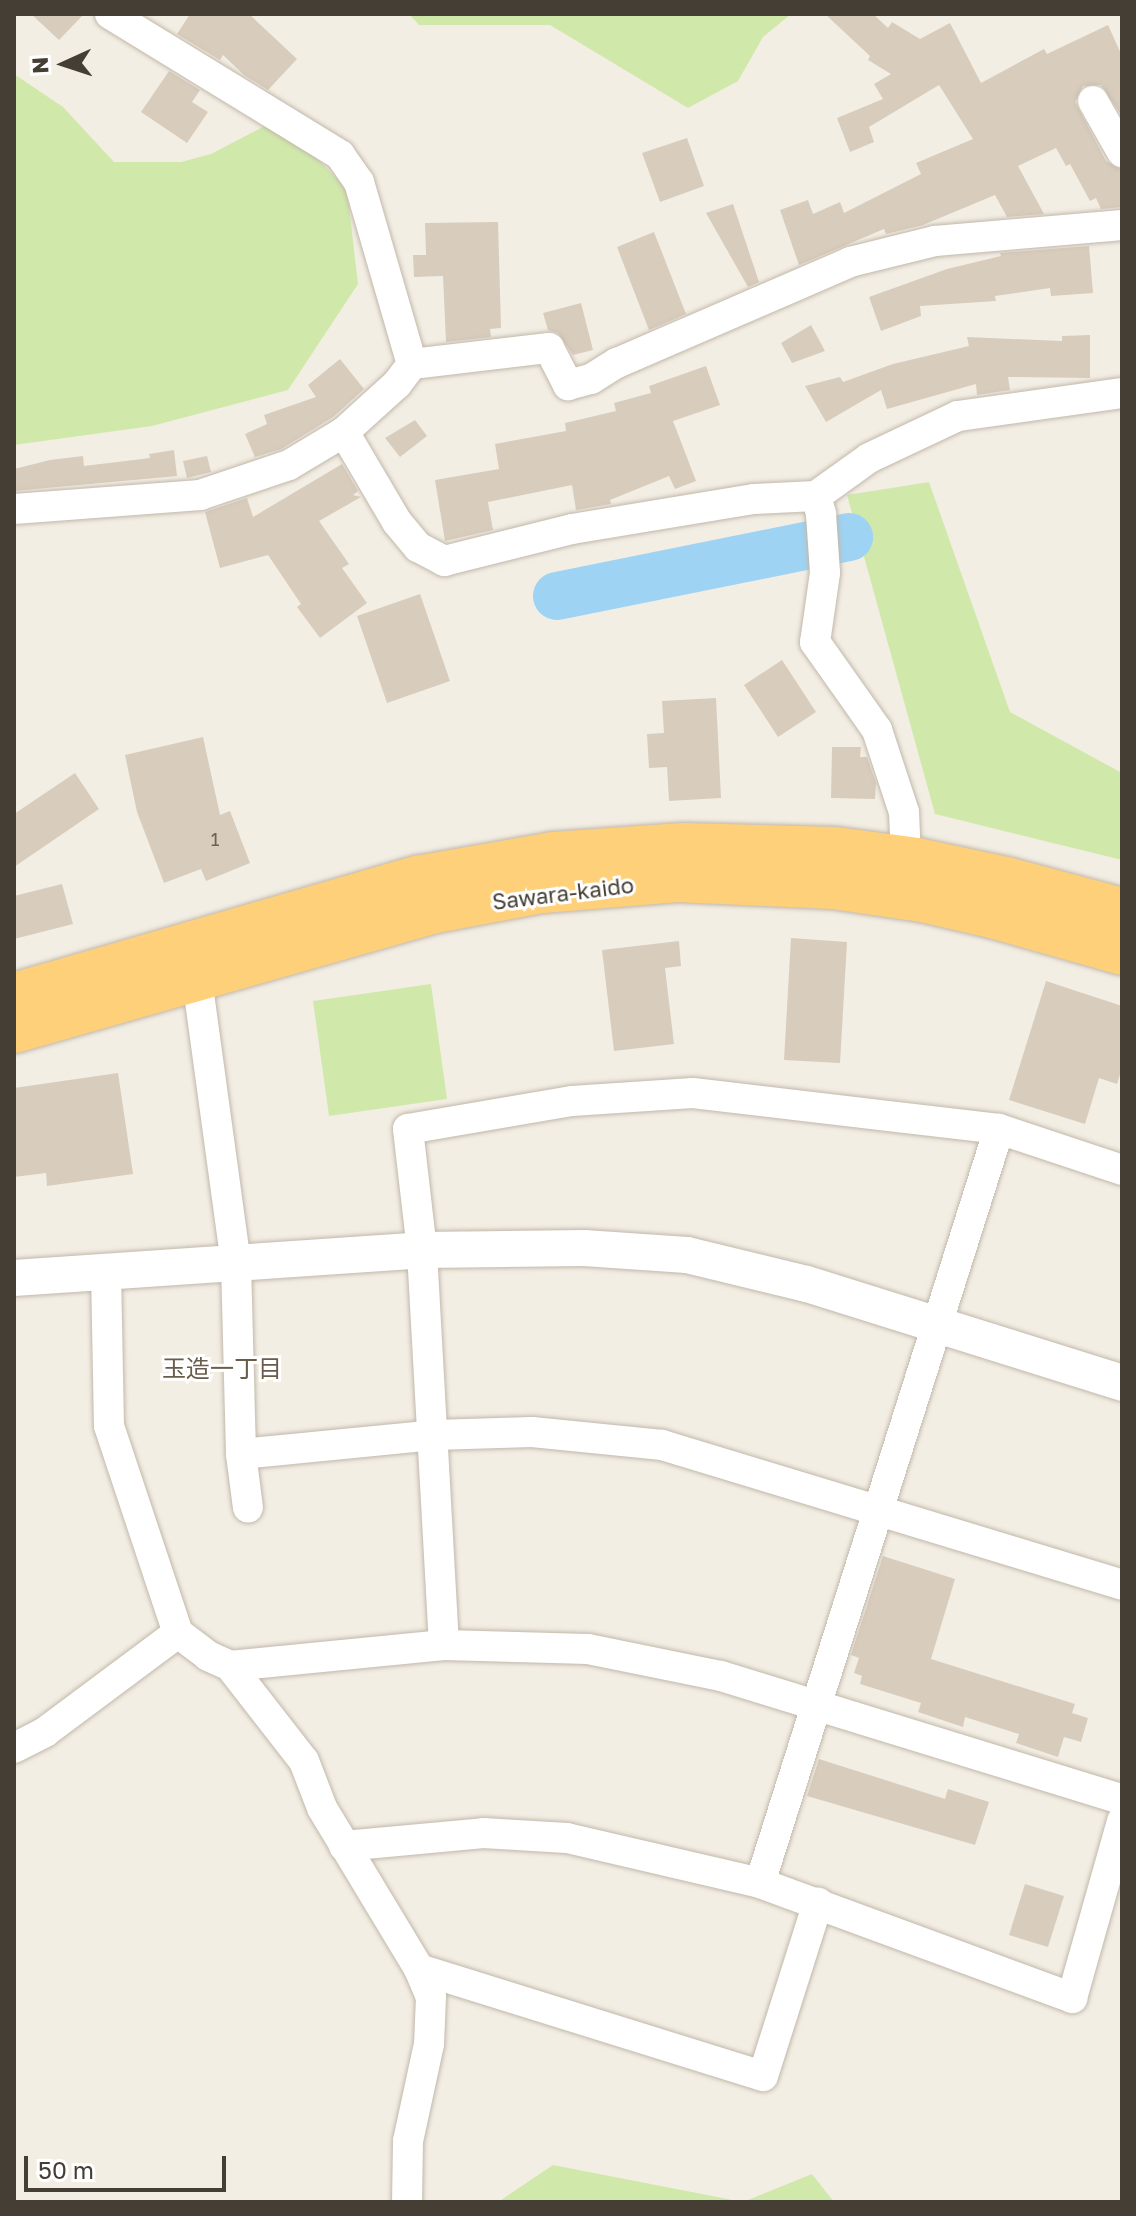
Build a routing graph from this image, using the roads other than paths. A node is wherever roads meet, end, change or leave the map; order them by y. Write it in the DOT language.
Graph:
graph roads {
  1 [pos="111,14"];
  2 [pos="1093,101"];
  3 [pos="1122,152"];
  4 [pos="1122,225"];
  5 [pos="412,364"];
  6 [pos="1122,393"];
  7 [pos="344,432"];
  8 [pos="819,505"];
  9 [pos="14,509"];
  10 [pos="906,858"];
  11 [pos="1122,910"];
  12 [pos="1122,953"];
  13 [pos="197,979"];
  14 [pos="14,995"];
  15 [pos="14,1031"];
  16 [pos="999,1129"];
  17 [pos="1122,1170"];
  18 [pos="422,1250"];
  19 [pos="236,1263"];
  20 [pos="106,1271"];
  21 [pos="14,1278"];
  22 [pos="935,1324"];
  23 [pos="1122,1383"];
  24 [pos="434,1435"];
  25 [pos="241,1454"];
  26 [pos="248,1508"];
  27 [pos="880,1512"];
  28 [pos="1122,1585"];
  29 [pos="178,1633"];
  30 [pos="444,1645"];
  31 [pos="230,1666"];
  32 [pos="817,1704"];
  33 [pos="14,1748"];
  34 [pos="1122,1799"];
  35 [pos="1122,1821"];
  36 [pos="344,1846"];
  37 [pos="760,1883"];
  38 [pos="818,1903"];
  39 [pos="419,1969"];
  40 [pos="407,2202"];
  1 -- 5 [label="street"];
  2 -- 3 [label="street"];
  4 -- 5 [label="street"];
  5 -- 7 [label="street"];
  6 -- 8 [label="street"];
  7 -- 8 [label="street"];
  7 -- 9 [label="street"];
  8 -- 10 [label="street"];
  10 -- 11 [label="highway, Sawara-kaido"];
  10 -- 14 [label="highway, Sawara-kaido"];
  12 -- 13 [label="highway, Sawara-kaido"];
  13 -- 15 [label="highway, Sawara-kaido"];
  13 -- 19 [label="street"];
  16 -- 17 [label="street"];
  16 -- 18 [label="street"];
  16 -- 22 [label="street"];
  18 -- 19 [label="street"];
  18 -- 22 [label="street"];
  18 -- 24 [label="street"];
  19 -- 20 [label="street"];
  19 -- 25 [label="street"];
  20 -- 21 [label="street"];
  20 -- 29 [label="street"];
  22 -- 23 [label="street"];
  22 -- 27 [label="street"];
  24 -- 25 [label="street"];
  24 -- 27 [label="street"];
  24 -- 30 [label="street"];
  25 -- 26 [label="street"];
  27 -- 28 [label="street"];
  27 -- 32 [label="street"];
  29 -- 31 [label="street"];
  29 -- 33 [label="street"];
  30 -- 31 [label="street"];
  30 -- 32 [label="street"];
  31 -- 36 [label="street"];
  32 -- 34 [label="street"];
  32 -- 37 [label="street"];
  35 -- 38 [label="street"];
  36 -- 37 [label="street"];
  36 -- 39 [label="street"];
  37 -- 38 [label="street"];
  38 -- 39 [label="street"];
  39 -- 40 [label="street"];
}
